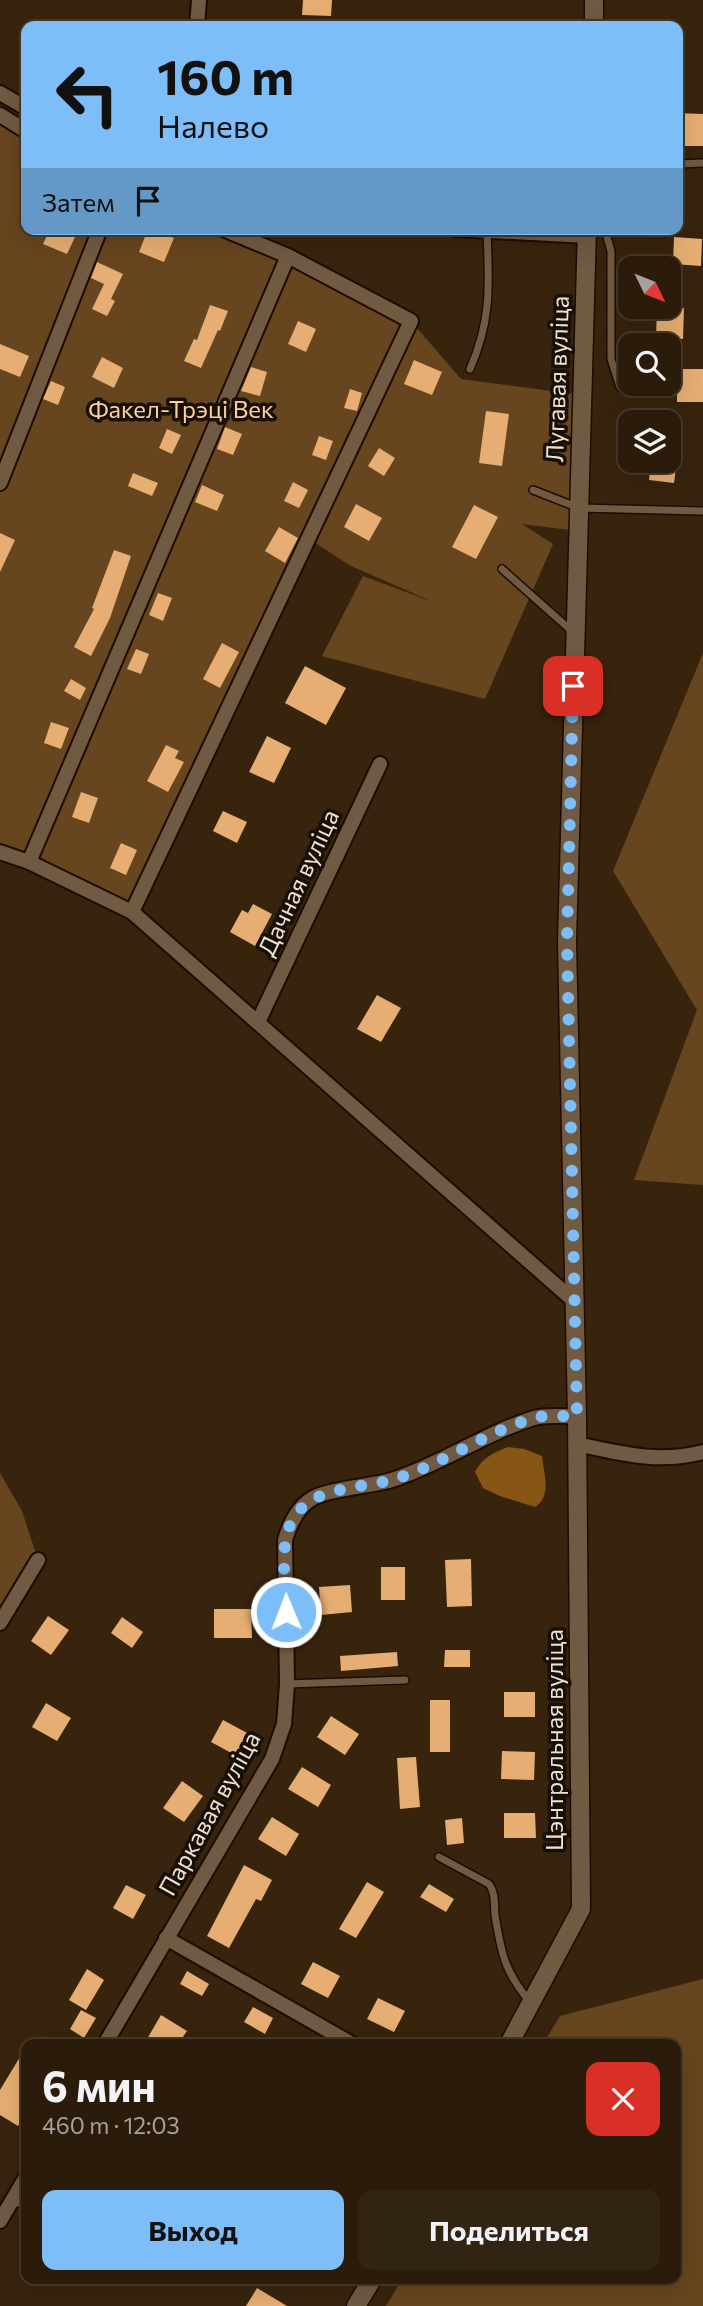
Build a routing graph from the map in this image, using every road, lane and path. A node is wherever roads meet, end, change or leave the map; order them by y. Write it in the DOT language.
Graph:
graph roads {
  1 [pos="199,0"];
  2 [pos="594,0"];
  3 [pos="197,21"];
  4 [pos="594,21"];
  5 [pos="0,93"];
  6 [pos="21,105"];
  7 [pos="0,115"];
  8 [pos="21,128"];
  9 [pos="703,163"];
  10 [pos="683,164"];
  11 [pos="98,235"];
  12 [pos="237,235"];
  13 [pos="487,235"];
  14 [pos="587,235"];
  15 [pos="608,235"];
  16 [pos="288,256"];
  17 [pos="470,369"];
  18 [pos="618,381"];
  19 [pos="0,482"];
  20 [pos="533,491"];
  21 [pos="579,508"];
  22 [pos="703,511"];
  23 [pos="502,569"];
  24 [pos="575,633"];
  25 [pos="380,764"];
  26 [pos="0,852"];
  27 [pos="29,862"];
  28 [pos="132,912"];
  29 [pos="258,1022"];
  30 [pos="573,1300"];
  31 [pos="577,1416"];
  32 [pos="577,1444"];
  33 [pos="703,1452"];
  34 [pos="38,1560"];
  35 [pos="0,1623"];
  36 [pos="405,1680"];
  37 [pos="287,1684"];
  38 [pos="439,1857"];
  39 [pos="166,1938"];
  40 [pos="531,2003"];
  41 [pos="108,2039"];
  42 [pos="340,2039"];
  43 [pos="512,2039"];
  44 [pos="19,2203"];
  45 [pos="0,2221"];
  46 [pos="369,2284"];
  47 [pos="356,2306"];
  1 -- 3 [label="street"];
  2 -- 4 [label="street"];
  5 -- 6 [label="street"];
  7 -- 8 [label="street"];
  9 -- 10 [label="lane"];
  11 -- 19 [label="street"];
  12 -- 16 [label="street"];
  13 -- 17 [label="lane"];
  14 -- 21 [label="street, Лугавая вуліца"];
  15 -- 18 [label="lane"];
  16 -- 27 [label="street"];
  16 -- 28 [label="street"];
  20 -- 21 [label="lane"];
  21 -- 22 [label="lane"];
  21 -- 24 [label="street, Лугавая вуліца"];
  23 -- 24 [label="lane"];
  24 -- 30 [label="street, Лугавая вуліца"];
  25 -- 29 [label="street, Дачная вуліца"];
  26 -- 27 [label="street"];
  27 -- 28 [label="street"];
  28 -- 29 [label="street"];
  29 -- 30 [label="street"];
  30 -- 31 [label="street, Цэнтральная вуліца"];
  31 -- 32 [label="street, Цэнтральная вуліца"];
  31 -- 37 [label="street, Паркавая вуліца"];
  32 -- 33 [label="street"];
  32 -- 40 [label="street, Цэнтральная вуліца"];
  34 -- 35 [label="street"];
  36 -- 37 [label="lane"];
  37 -- 39 [label="street, Паркавая вуліца"];
  38 -- 40 [label="lane"];
  39 -- 41 [label="street, Паркавая вуліца"];
  39 -- 42 [label="street"];
  40 -- 43 [label="street, Цэнтральная вуліца"];
  44 -- 45 [label="street"];
  46 -- 47 [label="street"];
}
